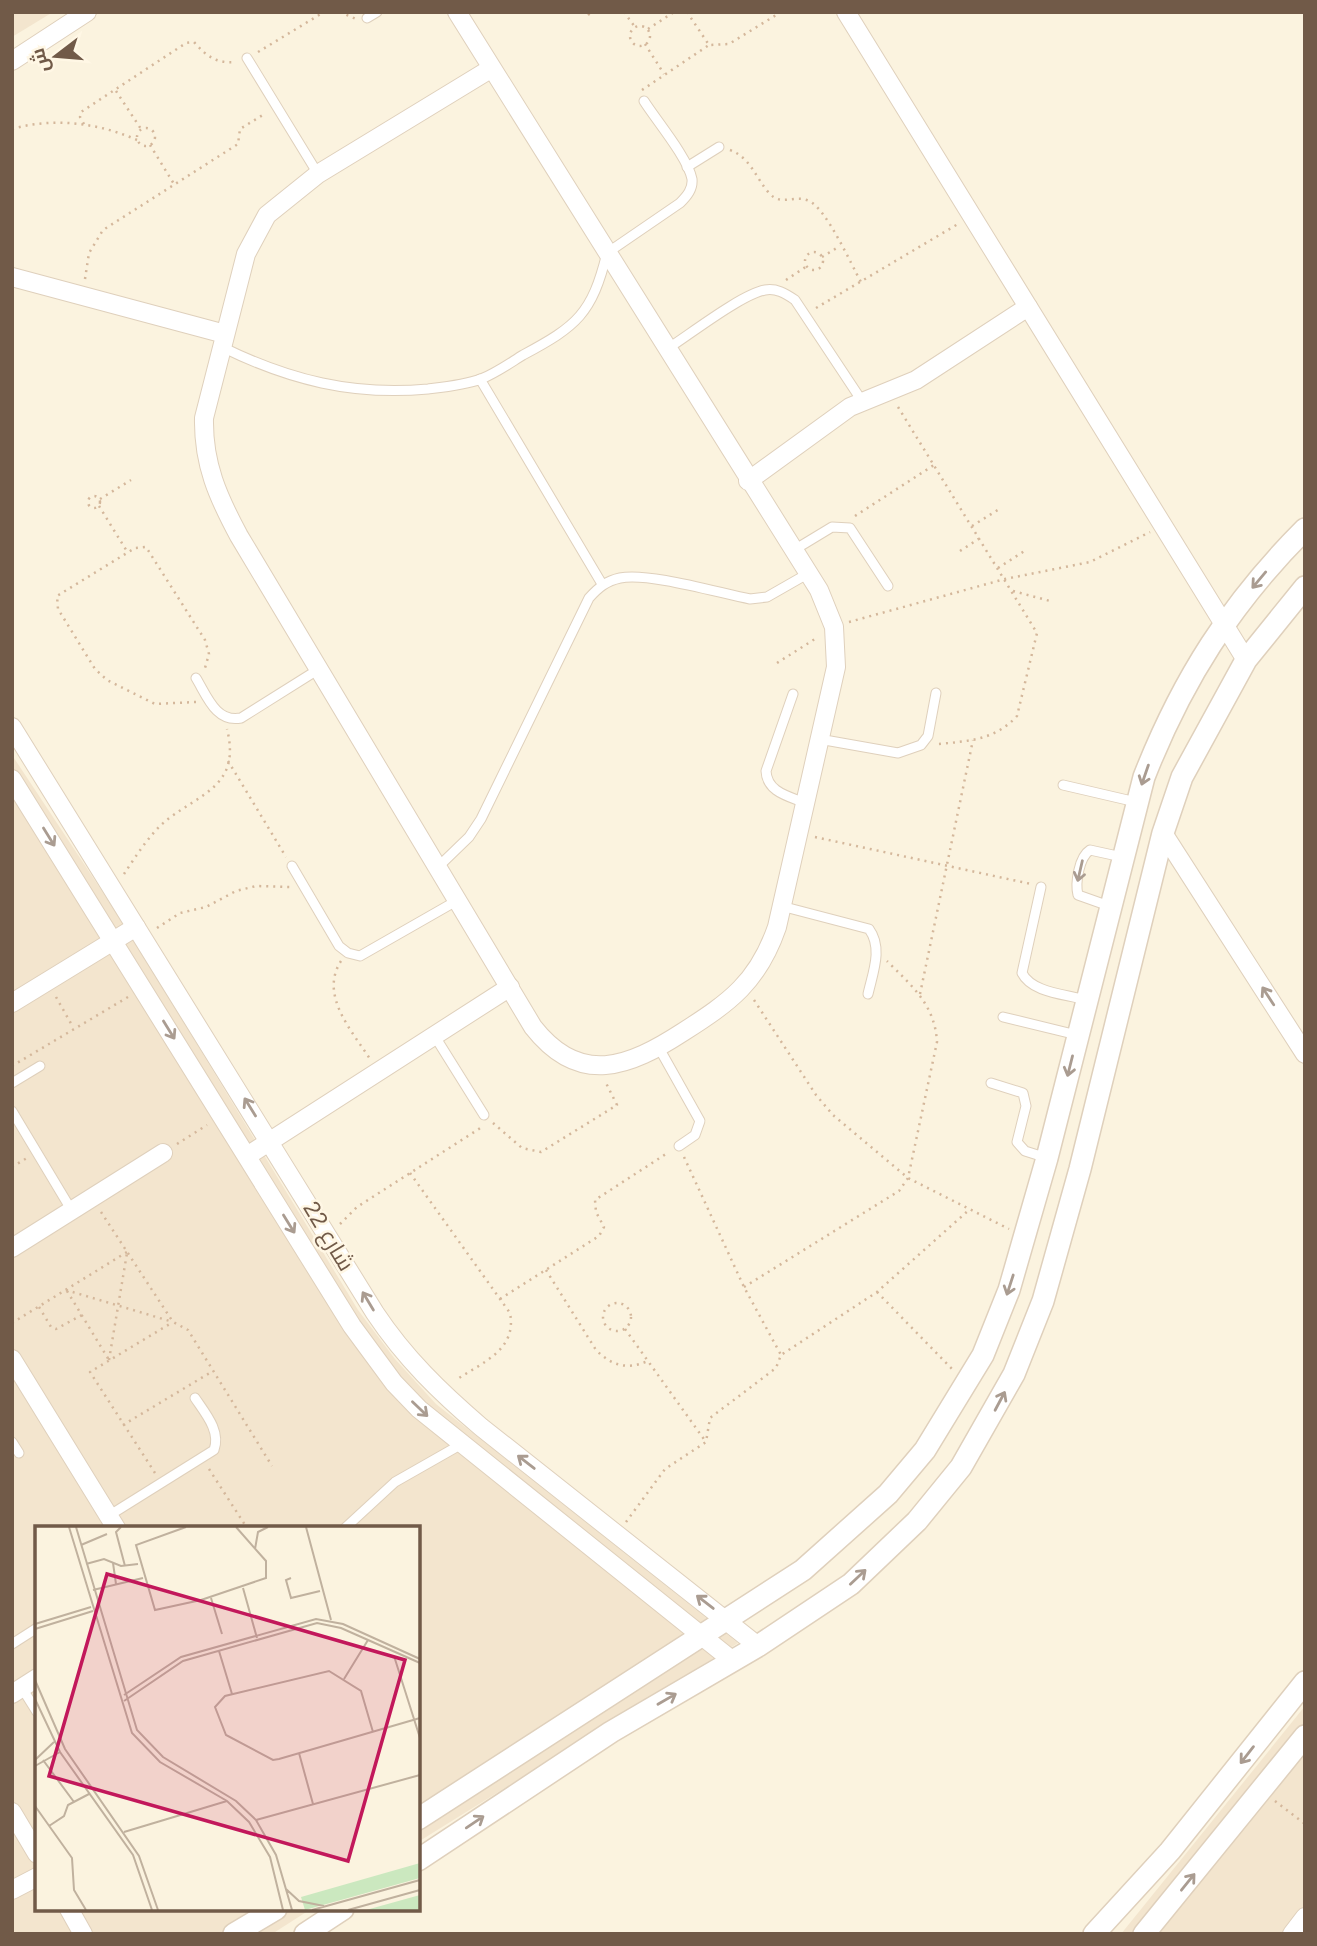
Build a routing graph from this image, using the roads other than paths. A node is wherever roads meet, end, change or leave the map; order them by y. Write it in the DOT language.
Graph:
graph roads {
  1 [pos="88,12"];
  2 [pos="377,12"];
  3 [pos="457,12"];
  4 [pos="845,12"];
  5 [pos="367,18"];
  6 [pos="247,58"];
  7 [pos="12,61"];
  8 [pos="492,68"];
  9 [pos="644,101"];
  10 [pos="719,147"];
  11 [pos="687,167"];
  12 [pos="318,174"];
  13 [pos="607,253"];
  14 [pos="12,277"];
  15 [pos="1028,307"];
  16 [pos="223,341"];
  17 [pos="667,349"];
  18 [pos="480,379"];
  19 [pos="862,401"];
  20 [pos="748,481"];
  21 [pos="1305,529"];
  22 [pos="794,550"];
  23 [pos="808,573"];
  24 [pos="602,584"];
  25 [pos="888,586"];
  26 [pos="1305,587"];
  27 [pos="1223,623"];
  28 [pos="1246,660"];
  29 [pos="319,669"];
  30 [pos="196,678"];
  31 [pos="936,693"];
  32 [pos="793,694"];
  33 [pos="12,727"];
  34 [pos="819,739"];
  35 [pos="12,779"];
  36 [pos="1063,785"];
  37 [pos="1137,802"];
  38 [pos="805,803"];
  39 [pos="1163,834"];
  40 [pos="1122,857"];
  41 [pos="292,866"];
  42 [pos="438,867"];
  43 [pos="1041,887"];
  44 [pos="458,900"];
  45 [pos="781,906"];
  46 [pos="1109,906"];
  47 [pos="139,932"];
  48 [pos="114,941"];
  49 [pos="510,986"];
  50 [pos="868,994"];
  51 [pos="1086,1000"];
  52 [pos="12,1003"];
  53 [pos="1003,1017"];
  54 [pos="434,1035"];
  55 [pos="1077,1035"];
  56 [pos="659,1048"];
  57 [pos="1305,1054"];
  58 [pos="40,1066"];
  59 [pos="12,1083"];
  60 [pos="991,1083"];
  61 [pos="12,1111"];
  62 [pos="484,1115"];
  63 [pos="271,1140"];
  64 [pos="679,1146"];
  65 [pos="163,1153"];
  66 [pos="247,1156"];
  67 [pos="1047,1158"];
  68 [pos="72,1211"];
  69 [pos="12,1248"];
  70 [pos="12,1359"];
  71 [pos="195,1398"];
  72 [pos="12,1442"];
  73 [pos="460,1445"];
  74 [pos="19,1453"];
  75 [pos="113,1522"];
  76 [pos="347,1526"];
  77 [pos="727,1619"];
  78 [pos="35,1630"];
  79 [pos="702,1635"];
  80 [pos="12,1644"];
  81 [pos="758,1646"];
  82 [pos="733,1661"];
  83 [pos="1305,1682"];
  84 [pos="24,1687"];
  85 [pos="35,1708"];
  86 [pos="1271,1725"];
  87 [pos="1301,1741"];
  88 [pos="12,1812"];
  89 [pos="420,1818"];
  90 [pos="35,1851"];
  91 [pos="420,1859"];
  92 [pos="35,1879"];
  93 [pos="12,1891"];
  94 [pos="70,1911"];
  95 [pos="273,1911"];
  96 [pos="340,1911"];
  97 [pos="1305,1917"];
  98 [pos="1153,1929"];
  99 [pos="314,1930"];
  100 [pos="83,1934"];
  101 [pos="234,1934"];
  102 [pos="1094,1934"];
  103 [pos="1292,1934"];
  1 -- 7 [label="street"];
  2 -- 5 [label="lane"];
  3 -- 8 [label="street"];
  4 -- 15 [label="street"];
  6 -- 12 [label="lane"];
  8 -- 12 [label="street"];
  8 -- 13 [label="street"];
  9 -- 11 [label="lane"];
  10 -- 11 [label="lane"];
  11 -- 13 [label="lane"];
  12 -- 16 [label="street"];
  13 -- 17 [label="street"];
  13 -- 18 [label="lane"];
  14 -- 16 [label="street"];
  15 -- 19 [label="street"];
  15 -- 27 [label="street"];
  16 -- 18 [label="lane"];
  16 -- 29 [label="street"];
  17 -- 19 [label="lane"];
  17 -- 20 [label="street"];
  18 -- 24 [label="lane"];
  19 -- 20 [label="street"];
  20 -- 22 [label="street"];
  21 -- 27 [label="street, one-way"];
  22 -- 23 [label="street"];
  22 -- 25 [label="lane"];
  23 -- 24 [label="lane"];
  23 -- 34 [label="street"];
  24 -- 42 [label="lane"];
  26 -- 28 [label="street"];
  27 -- 28 [label="street"];
  27 -- 37 [label="street, one-way"];
  28 -- 39 [label="street"];
  29 -- 30 [label="lane"];
  29 -- 42 [label="street"];
  31 -- 34 [label="lane"];
  32 -- 38 [label="lane"];
  33 -- 47 [label="street, شارع 22"];
  34 -- 38 [label="street"];
  35 -- 48 [label="street, شارع 22, one-way"];
  36 -- 37 [label="lane"];
  37 -- 40 [label="street"];
  38 -- 45 [label="street"];
  57 -- 39 [label="street, one-way"];
  81 -- 39 [label="street, one-way"];
  40 -- 46 [label="street"];
  40 -- 46 [label="lane, one-way"];
  41 -- 44 [label="lane"];
  42 -- 44 [label="street"];
  43 -- 51 [label="lane"];
  44 -- 49 [label="street"];
  45 -- 50 [label="lane"];
  45 -- 56 [label="street"];
  46 -- 51 [label="street"];
  47 -- 48 [label="street"];
  63 -- 47 [label="street, شارع 22, one-way"];
  48 -- 52 [label="street"];
  48 -- 66 [label="street, شارع 22, one-way"];
  49 -- 54 [label="street"];
  49 -- 56 [label="street"];
  51 -- 55 [label="street"];
  53 -- 55 [label="lane"];
  54 -- 62 [label="lane"];
  54 -- 63 [label="street"];
  55 -- 67 [label="street, one-way"];
  56 -- 64 [label="lane"];
  58 -- 59 [label="lane"];
  60 -- 67 [label="lane"];
  61 -- 68 [label="lane"];
  63 -- 66 [label="street"];
  77 -- 63 [label="street, شارع 22, one-way"];
  65 -- 68 [label="street"];
  66 -- 73 [label="street, شارع 22, one-way"];
  67 -- 77 [label="street, one-way"];
  68 -- 69 [label="street"];
  70 -- 75 [label="street"];
  71 -- 75 [label="lane"];
  72 -- 74 [label="lane"];
  73 -- 76 [label="lane"];
  73 -- 79 [label="street, شارع 22"];
  77 -- 79 [label="street"];
  77 -- 81 [label="street, شارع 22"];
  78 -- 80 [label="lane"];
  79 -- 82 [label="street, شارع 22"];
  79 -- 89 [label="street"];
  81 -- 82 [label="street"];
  91 -- 82 [label="street, one-way"];
  83 -- 86 [label="street"];
  84 -- 85 [label="lane"];
  86 -- 87 [label="street"];
  86 -- 102 [label="street, one-way"];
  98 -- 87 [label="street, one-way"];
  88 -- 90 [label="street"];
  92 -- 93 [label="street"];
  94 -- 100 [label="street"];
  95 -- 101 [label="street"];
  96 -- 99 [label="street"];
  97 -- 103 [label="street"];
}
